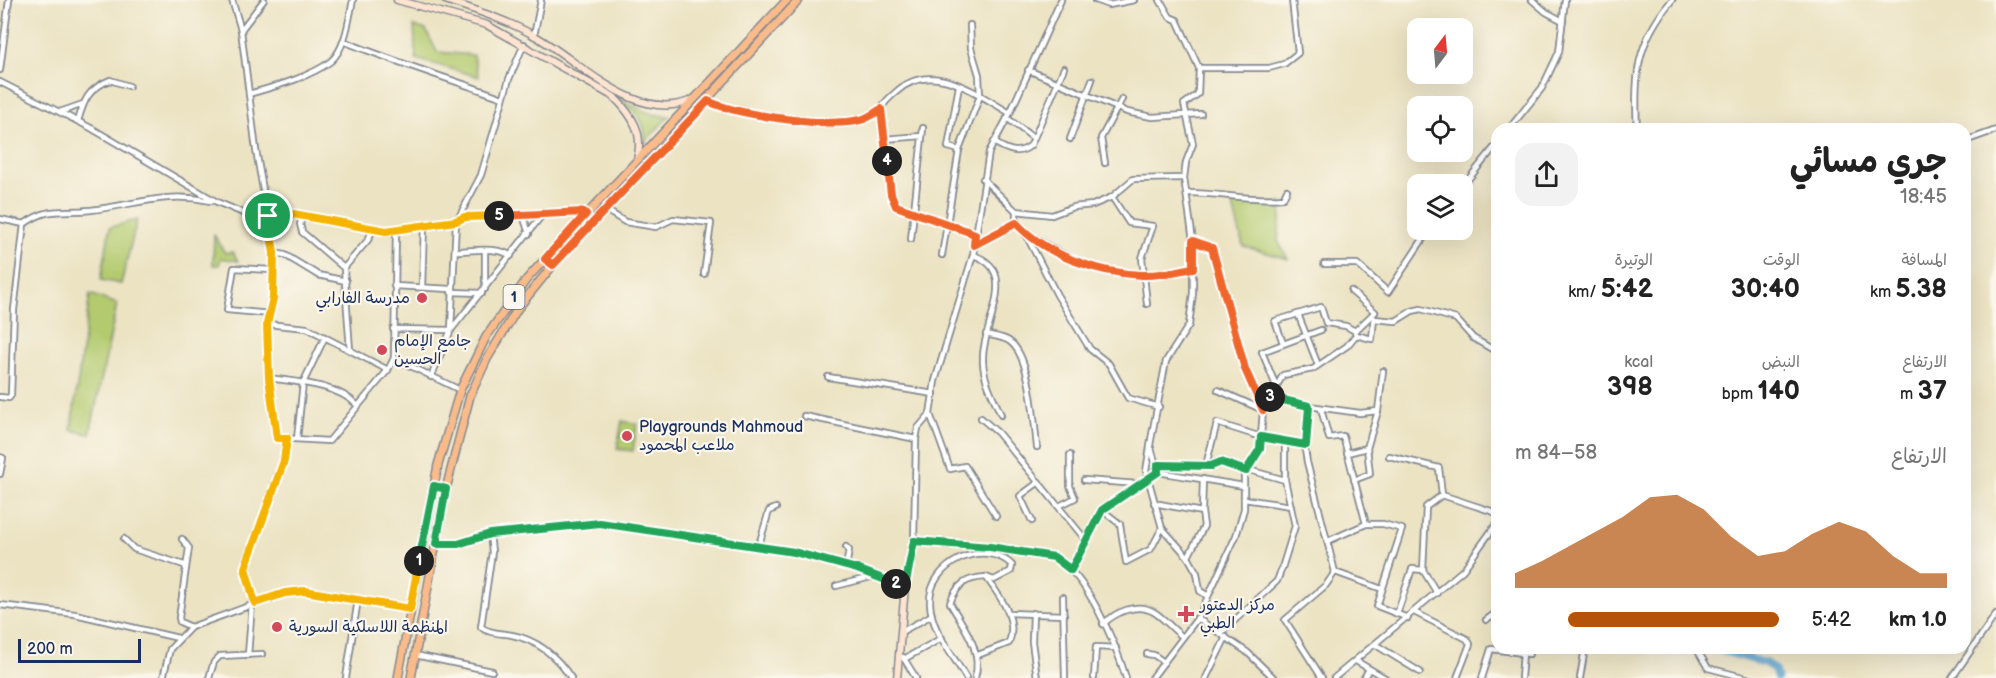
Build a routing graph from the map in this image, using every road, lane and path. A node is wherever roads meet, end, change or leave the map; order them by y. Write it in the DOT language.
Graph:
graph roads {
  1 [pos="9,0"];
  2 [pos="232,0"];
  3 [pos="264,0"];
  4 [pos="353,0"];
  5 [pos="397,0"];
  6 [pos="445,0"];
  7 [pos="541,0"];
  8 [pos="787,0"];
  9 [pos="799,0"];
  10 [pos="1061,0"];
  11 [pos="1097,0"];
  12 [pos="1134,0"];
  13 [pos="1160,0"];
  14 [pos="1292,0"];
  15 [pos="1532,0"];
  16 [pos="1565,0"];
  17 [pos="1672,0"];
  18 [pos="770,18"];
  19 [pos="1563,21"];
  20 [pos="777,25"];
  21 [pos="970,25"];
  22 [pos="241,33"];
  23 [pos="534,36"];
  24 [pos="342,41"];
  25 [pos="524,44"];
  26 [pos="1064,68"];
  27 [pos="1198,68"];
  28 [pos="1028,69"];
  29 [pos="0,70"];
  30 [pos="601,80"];
  31 [pos="1092,80"];
  32 [pos="0,82"];
  33 [pos="1058,83"];
  34 [pos="129,86"];
  35 [pos="959,86"];
  36 [pos="598,87"];
  37 [pos="1086,93"];
  38 [pos="249,94"];
  39 [pos="980,96"];
  40 [pos="503,98"];
  41 [pos="697,98"];
  42 [pos="1122,99"];
  43 [pos="708,101"];
  44 [pos="83,104"];
  45 [pos="1117,107"];
  46 [pos="881,109"];
  47 [pos="60,112"];
  48 [pos="1188,114"];
  49 [pos="1201,114"];
  50 [pos="1008,115"];
  51 [pos="78,121"];
  52 [pos="1514,123"];
  53 [pos="1637,123"];
  54 [pos="923,128"];
  55 [pos="1996,130"];
  56 [pos="922,136"];
  57 [pos="1032,137"];
  58 [pos="1070,138"];
  59 [pos="884,139"];
  60 [pos="1971,139"];
  61 [pos="994,142"];
  62 [pos="959,150"];
  63 [pos="1491,151"];
  64 [pos="636,160"];
  65 [pos="1105,163"];
  66 [pos="1473,174"];
  67 [pos="1184,178"];
  68 [pos="983,179"];
  69 [pos="1287,190"];
  70 [pos="1188,194"];
  71 [pos="1112,197"];
  72 [pos="217,202"];
  73 [pos="606,210"];
  74 [pos="1016,211"];
  75 [pos="915,213"];
  76 [pos="543,214"];
  77 [pos="586,214"];
  78 [pos="523,215"];
  79 [pos="268,216"];
  80 [pos="303,216"];
  81 [pos="0,219"];
  82 [pos="457,220"];
  83 [pos="948,222"];
  84 [pos="1016,223"];
  85 [pos="24,224"];
  86 [pos="424,225"];
  87 [pos="373,229"];
  88 [pos="396,231"];
  89 [pos="1025,233"];
  90 [pos="529,234"];
  91 [pos="975,234"];
  92 [pos="911,239"];
  93 [pos="1422,240"];
  94 [pos="1193,241"];
  95 [pos="974,245"];
  96 [pos="485,250"];
  97 [pos="455,251"];
  98 [pos="274,253"];
  99 [pos="942,255"];
  100 [pos="973,255"];
  101 [pos="511,256"];
  102 [pos="545,259"];
  103 [pos="1324,264"];
  104 [pos="553,265"];
  105 [pos="344,268"];
  106 [pos="1193,268"];
  107 [pos="273,270"];
  108 [pos="704,274"];
  109 [pos="1145,276"];
  110 [pos="345,281"];
  111 [pos="394,286"];
  112 [pos="422,287"];
  113 [pos="451,291"];
  114 [pos="483,291"];
  115 [pos="1351,291"];
  116 [pos="1147,304"];
  117 [pos="1375,312"];
  118 [pos="270,314"];
  119 [pos="1298,314"];
  120 [pos="1374,318"];
  121 [pos="267,324"];
  122 [pos="393,329"];
  123 [pos="451,330"];
  124 [pos="1321,330"];
  125 [pos="1356,333"];
  126 [pos="986,334"];
  127 [pos="1306,335"];
  128 [pos="325,337"];
  129 [pos="1283,343"];
  130 [pos="1491,348"];
  131 [pos="350,350"];
  132 [pos="394,358"];
  133 [pos="1318,365"];
  134 [pos="388,370"];
  135 [pos="1383,371"];
  136 [pos="431,376"];
  137 [pos="828,377"];
  138 [pos="269,378"];
  139 [pos="303,383"];
  140 [pos="1276,386"];
  141 [pos="460,390"];
  142 [pos="1218,390"];
  143 [pos="934,394"];
  144 [pos="1270,396"];
  145 [pos="0,397"];
  146 [pos="357,405"];
  147 [pos="1309,406"];
  148 [pos="1159,408"];
  149 [pos="1321,409"];
  150 [pos="1263,410"];
  151 [pos="1378,411"];
  152 [pos="930,414"];
  153 [pos="1001,415"];
  154 [pos="804,416"];
  155 [pos="981,417"];
  156 [pos="1261,437"];
  157 [pos="287,438"];
  158 [pos="297,439"];
  159 [pos="916,439"];
  160 [pos="1285,441"];
  161 [pos="1150,445"];
  162 [pos="1306,445"];
  163 [pos="1037,447"];
  164 [pos="1367,448"];
  165 [pos="1347,453"];
  166 [pos="1070,455"];
  167 [pos="1389,456"];
  168 [pos="0,457"];
  169 [pos="1158,465"];
  170 [pos="1206,465"];
  171 [pos="1246,471"];
  172 [pos="1158,472"];
  173 [pos="0,474"];
  174 [pos="1148,478"];
  175 [pos="1203,479"];
  176 [pos="1084,480"];
  177 [pos="1285,480"];
  178 [pos="1354,480"];
  179 [pos="1039,482"];
  180 [pos="1138,484"];
  181 [pos="434,486"];
  182 [pos="1244,486"];
  183 [pos="446,489"];
  184 [pos="1442,495"];
  185 [pos="1244,499"];
  186 [pos="1154,503"];
  187 [pos="1291,506"];
  188 [pos="1059,507"];
  189 [pos="776,508"];
  190 [pos="1102,510"];
  191 [pos="1491,511"];
  192 [pos="1202,512"];
  193 [pos="996,516"];
  194 [pos="1032,521"];
  195 [pos="1366,524"];
  196 [pos="1162,528"];
  197 [pos="1491,532"];
  198 [pos="490,534"];
  199 [pos="124,539"];
  200 [pos="182,539"];
  201 [pos="1085,539"];
  202 [pos="914,541"];
  203 [pos="1328,541"];
  204 [pos="436,544"];
  205 [pos="846,547"];
  206 [pos="759,548"];
  207 [pos="1188,557"];
  208 [pos="186,567"];
  209 [pos="846,567"];
  210 [pos="1071,570"];
  211 [pos="1423,570"];
  212 [pos="1335,572"];
  213 [pos="875,576"];
  214 [pos="986,578"];
  215 [pos="837,586"];
  216 [pos="905,587"];
  217 [pos="1382,589"];
  218 [pos="1437,593"];
  219 [pos="1208,596"];
  220 [pos="1063,597"];
  221 [pos="358,599"];
  222 [pos="253,604"];
  223 [pos="0,605"];
  224 [pos="410,609"];
  225 [pos="1414,612"];
  226 [pos="1009,613"];
  227 [pos="1034,613"];
  228 [pos="1397,614"];
  229 [pos="1996,614"];
  230 [pos="932,615"];
  231 [pos="1064,615"];
  232 [pos="1491,616"];
  233 [pos="1197,618"];
  234 [pos="1408,618"];
  235 [pos="1486,620"];
  236 [pos="1103,624"];
  237 [pos="191,627"];
  238 [pos="901,632"];
  239 [pos="1223,635"];
  240 [pos="1183,637"];
  241 [pos="178,638"];
  242 [pos="942,638"];
  243 [pos="1376,645"];
  244 [pos="1117,648"];
  245 [pos="1491,649"];
  246 [pos="1971,650"];
  247 [pos="900,651"];
  248 [pos="262,654"];
  249 [pos="1146,654"];
  250 [pos="1523,654"];
  251 [pos="1584,654"];
  252 [pos="1700,654"];
  253 [pos="1968,654"];
  254 [pos="248,655"];
  255 [pos="416,655"];
  256 [pos="978,655"];
  257 [pos="904,659"];
  258 [pos="1356,661"];
  259 [pos="1164,662"];
  260 [pos="1369,669"];
  261 [pos="492,671"];
  262 [pos="1420,672"];
  263 [pos="163,678"];
  264 [pos="209,678"];
  265 [pos="346,678"];
  266 [pos="398,678"];
  267 [pos="411,678"];
  268 [pos="571,678"];
  269 [pos="897,678"];
  270 [pos="916,678"];
  271 [pos="966,678"];
  272 [pos="975,678"];
  273 [pos="1037,678"];
  274 [pos="1066,678"];
  275 [pos="1094,678"];
  276 [pos="1126,678"];
  277 [pos="1152,678"];
  278 [pos="1206,678"];
  279 [pos="1274,678"];
  280 [pos="1322,678"];
  281 [pos="1334,678"];
  282 [pos="1364,678"];
  283 [pos="1385,678"];
  284 [pos="1457,678"];
  285 [pos="1482,678"];
  286 [pos="1521,678"];
  287 [pos="1580,678"];
  288 [pos="1747,678"];
  289 [pos="1952,678"];
  1 -- 29 [label="street"];
  2 -- 22 [label="street"];
  3 -- 22 [label="street"];
  4 -- 24 [label="street"];
  5 -- 25 [label="main road"];
  6 -- 23 [label="main road"];
  7 -- 23 [label="street"];
  8 -- 18 [label="main road, 1"];
  9 -- 20 [label="main road, 1"];
  10 -- 28 [label="street"];
  11 -- 12 [label="street"];
  13 -- 27 [label="street"];
  14 -- 27 [label="street"];
  15 -- 19 [label="street"];
  16 -- 19 [label="street"];
  17 -- 53 [label="street"];
  18 -- 20 [label="main road"];
  18 -- 41 [label="main road, 1"];
  19 -- 52 [label="street"];
  20 -- 43 [label="main road, 1"];
  21 -- 39 [label="street"];
  22 -- 38 [label="street"];
  23 -- 30 [label="main road"];
  24 -- 38 [label="street"];
  24 -- 40 [label="street"];
  25 -- 36 [label="main road"];
  25 -- 40 [label="street"];
  26 -- 33 [label="street"];
  27 -- 48 [label="street"];
  28 -- 33 [label="street"];
  28 -- 50 [label="street"];
  30 -- 36 [label="main road"];
  30 -- 41 [label="main road"];
  31 -- 37 [label="street"];
  32 -- 47 [label="street"];
  33 -- 37 [label="street"];
  33 -- 57 [label="street"];
  34 -- 44 [label="street"];
  35 -- 39 [label="street"];
  35 -- 46 [label="street"];
  35 -- 62 [label="street"];
  36 -- 64 [label="main road"];
  37 -- 45 [label="street"];
  37 -- 58 [label="street"];
  38 -- 79 [label="street"];
  39 -- 50 [label="street"];
  39 -- 62 [label="street"];
  40 -- 82 [label="street"];
  41 -- 64 [label="main road, 1"];
  42 -- 45 [label="street"];
  43 -- 46 [label="street"];
  43 -- 73 [label="main road, 1"];
  44 -- 47 [label="street"];
  44 -- 51 [label="street"];
  45 -- 48 [label="street"];
  45 -- 65 [label="street"];
  46 -- 59 [label="street"];
  47 -- 51 [label="street"];
  48 -- 49 [label="street"];
  48 -- 67 [label="street"];
  50 -- 57 [label="street"];
  50 -- 61 [label="street"];
  51 -- 72 [label="street"];
  54 -- 56 [label="street"];
  55 -- 60 [label="street"];
  56 -- 59 [label="street"];
  56 -- 75 [label="street"];
  57 -- 61 [label="street"];
  59 -- 75 [label="street"];
  61 -- 68 [label="street"];
  62 -- 83 [label="street"];
  63 -- 66 [label="street"];
  64 -- 77 [label="main road, 1"];
  67 -- 70 [label="street"];
  67 -- 71 [label="street"];
  68 -- 74 [label="street"];
  68 -- 91 [label="street"];
  69 -- 70 [label="street"];
  70 -- 94 [label="street"];
  71 -- 74 [label="street"];
  71 -- 109 [label="street"];
  72 -- 79 [label="street"];
  72 -- 85 [label="street"];
  73 -- 104 [label="main road, 1"];
  73 -- 108 [label="street"];
  74 -- 84 [label="street"];
  75 -- 83 [label="street"];
  75 -- 92 [label="street"];
  76 -- 77 [label="street"];
  76 -- 78 [label="street"];
  76 -- 90 [label="street"];
  77 -- 102 [label="main road, 1"];
  78 -- 82 [label="street"];
  78 -- 90 [label="street"];
  79 -- 80 [label="street"];
  79 -- 98 [label="street"];
  80 -- 87 [label="street"];
  80 -- 105 [label="street"];
  81 -- 85 [label="street"];
  82 -- 86 [label="street"];
  82 -- 97 [label="street"];
  83 -- 91 [label="street"];
  83 -- 99 [label="street"];
  84 -- 89 [label="street"];
  84 -- 95 [label="street"];
  85 -- 145 [label="street"];
  86 -- 88 [label="street"];
  86 -- 112 [label="street"];
  87 -- 88 [label="street"];
  87 -- 105 [label="street"];
  88 -- 111 [label="street"];
  89 -- 109 [label="street"];
  89 -- 148 [label="street"];
  90 -- 101 [label="street"];
  91 -- 95 [label="street"];
  93 -- 103 [label="street"];
  94 -- 106 [label="street"];
  94 -- 150 [label="street"];
  95 -- 100 [label="street"];
  96 -- 97 [label="street"];
  96 -- 101 [label="street"];
  96 -- 114 [label="street"];
  97 -- 113 [label="street"];
  98 -- 107 [label="street"];
  98 -- 110 [label="street"];
  100 -- 126 [label="street"];
  100 -- 143 [label="street"];
  101 -- 114 [label="street"];
  102 -- 104 [label="main road"];
  102 -- 141 [label="main road, 1"];
  104 -- 183 [label="main road, 1"];
  105 -- 110 [label="street"];
  106 -- 109 [label="street"];
  106 -- 148 [label="street"];
  107 -- 118 [label="street"];
  107 -- 118 [label="street"];
  109 -- 116 [label="street"];
  110 -- 131 [label="street"];
  111 -- 112 [label="street"];
  111 -- 122 [label="street"];
  112 -- 113 [label="street"];
  113 -- 114 [label="street"];
  113 -- 123 [label="street"];
  114 -- 123 [label="street"];
  115 -- 117 [label="street"];
  117 -- 120 [label="street"];
  117 -- 125 [label="street"];
  118 -- 121 [label="street"];
  119 -- 125 [label="street"];
  119 -- 127 [label="street"];
  119 -- 129 [label="street"];
  120 -- 125 [label="street"];
  120 -- 130 [label="street"];
  121 -- 128 [label="street"];
  121 -- 138 [label="street"];
  122 -- 123 [label="street"];
  122 -- 132 [label="street"];
  123 -- 136 [label="street"];
  124 -- 127 [label="street"];
  125 -- 133 [label="street"];
  126 -- 153 [label="street"];
  126 -- 163 [label="street"];
  127 -- 129 [label="street"];
  127 -- 133 [label="street"];
  128 -- 131 [label="street"];
  128 -- 139 [label="street"];
  129 -- 140 [label="street"];
  131 -- 134 [label="street"];
  132 -- 134 [label="street"];
  132 -- 136 [label="street"];
  133 -- 140 [label="street"];
  134 -- 146 [label="street"];
  135 -- 151 [label="street"];
  136 -- 141 [label="street"];
  137 -- 143 [label="street"];
  138 -- 139 [label="street"];
  138 -- 157 [label="street"];
  139 -- 146 [label="street"];
  139 -- 158 [label="street"];
  140 -- 144 [label="street"];
  141 -- 181 [label="main road, 1"];
  142 -- 150 [label="street"];
  143 -- 152 [label="street"];
  144 -- 147 [label="street"];
  144 -- 150 [label="street"];
  146 -- 158 [label="street"];
  147 -- 149 [label="street"];
  147 -- 162 [label="street"];
  148 -- 161 [label="street"];
  149 -- 151 [label="street"];
  149 -- 165 [label="street"];
  150 -- 156 [label="street"];
  151 -- 164 [label="street"];
  152 -- 159 [label="street"];
  152 -- 193 [label="street"];
  154 -- 159 [label="street"];
  155 -- 179 [label="street"];
  156 -- 160 [label="street"];
  156 -- 170 [label="street"];
  156 -- 171 [label="street"];
  157 -- 158 [label="street"];
  157 -- 222 [label="street"];
  159 -- 202 [label="street"];
  160 -- 162 [label="street"];
  160 -- 177 [label="street"];
  161 -- 169 [label="street"];
  161 -- 174 [label="street"];
  162 -- 203 [label="street"];
  164 -- 165 [label="street"];
  164 -- 178 [label="street"];
  165 -- 178 [label="street"];
  166 -- 188 [label="street"];
  167 -- 184 [label="street"];
  168 -- 173 [label="street"];
  169 -- 170 [label="street"];
  169 -- 172 [label="street"];
  170 -- 171 [label="street"];
  171 -- 177 [label="street"];
  171 -- 182 [label="street"];
  172 -- 174 [label="street"];
  172 -- 175 [label="street"];
  174 -- 180 [label="street"];
  174 -- 186 [label="street"];
  175 -- 182 [label="street"];
  175 -- 192 [label="street"];
  176 -- 180 [label="street"];
  177 -- 187 [label="street"];
  178 -- 195 [label="street"];
  179 -- 188 [label="street"];
  179 -- 194 [label="street"];
  180 -- 190 [label="street"];
  181 -- 183 [label="main road"];
  181 -- 224 [label="main road, 1"];
  182 -- 185 [label="street"];
  183 -- 204 [label="main road, 1"];
  184 -- 191 [label="street"];
  184 -- 211 [label="street"];
  185 -- 187 [label="street"];
  185 -- 219 [label="street"];
  186 -- 192 [label="street"];
  186 -- 196 [label="street"];
  187 -- 239 [label="street"];
  188 -- 201 [label="street"];
  189 -- 206 [label="street"];
  190 -- 196 [label="street"];
  190 -- 201 [label="street"];
  192 -- 207 [label="street"];
  195 -- 203 [label="street"];
  195 -- 217 [label="street"];
  196 -- 207 [label="street"];
  197 -- 218 [label="street"];
  198 -- 204 [label="street"];
  198 -- 206 [label="street"];
  198 -- 268 [label="street"];
  199 -- 208 [label="street"];
  200 -- 208 [label="street"];
  201 -- 210 [label="street"];
  202 -- 210 [label="street"];
  202 -- 216 [label="main road"];
  203 -- 212 [label="street"];
  204 -- 255 [label="main road, 1"];
  205 -- 209 [label="street"];
  206 -- 209 [label="street"];
  207 -- 219 [label="street"];
  208 -- 237 [label="street"];
  209 -- 213 [label="street"];
  210 -- 236 [label="street"];
  211 -- 218 [label="street"];
  211 -- 228 [label="street"];
  212 -- 217 [label="street"];
  212 -- 280 [label="street"];
  213 -- 215 [label="street"];
  213 -- 216 [label="street"];
  214 -- 226 [label="street"];
  214 -- 230 [label="street"];
  214 -- 256 [label="street"];
  216 -- 238 [label="main road"];
  217 -- 228 [label="street"];
  218 -- 225 [label="street"];
  219 -- 233 [label="street"];
  220 -- 231 [label="street"];
  221 -- 222 [label="street"];
  221 -- 224 [label="street"];
  221 -- 265 [label="street"];
  222 -- 237 [label="street"];
  222 -- 254 [label="street"];
  223 -- 241 [label="street"];
  224 -- 266 [label="main road, 1"];
  225 -- 234 [label="street"];
  225 -- 284 [label="street"];
  226 -- 227 [label="street"];
  226 -- 256 [label="street"];
  227 -- 231 [label="street"];
  227 -- 273 [label="street"];
  228 -- 234 [label="street"];
  229 -- 246 [label="street"];
  230 -- 238 [label="street"];
  230 -- 242 [label="street"];
  231 -- 274 [label="street"];
  232 -- 235 [label="street"];
  233 -- 239 [label="street"];
  233 -- 240 [label="street"];
  234 -- 243 [label="street"];
  236 -- 240 [label="street"];
  236 -- 244 [label="street"];
  237 -- 241 [label="street"];
  238 -- 247 [label="main road"];
  239 -- 278 [label="street"];
  239 -- 279 [label="street"];
  240 -- 259 [label="street"];
  241 -- 263 [label="street"];
  242 -- 257 [label="street"];
  242 -- 271 [label="street"];
  243 -- 258 [label="street"];
  243 -- 262 [label="street"];
  244 -- 275 [label="street"];
  244 -- 276 [label="street"];
  245 -- 285 [label="street"];
  247 -- 257 [label="street"];
  247 -- 269 [label="main road"];
  248 -- 254 [label="street"];
  249 -- 259 [label="street"];
  250 -- 286 [label="street"];
  251 -- 287 [label="street"];
  252 -- 288 [label="street"];
  253 -- 289 [label="street"];
  254 -- 264 [label="street"];
  255 -- 261 [label="street"];
  255 -- 267 [label="main road, 1"];
  256 -- 272 [label="street"];
  257 -- 270 [label="street"];
  258 -- 260 [label="street"];
  258 -- 281 [label="street"];
  259 -- 277 [label="street"];
  260 -- 282 [label="street"];
  260 -- 283 [label="street"];
}
